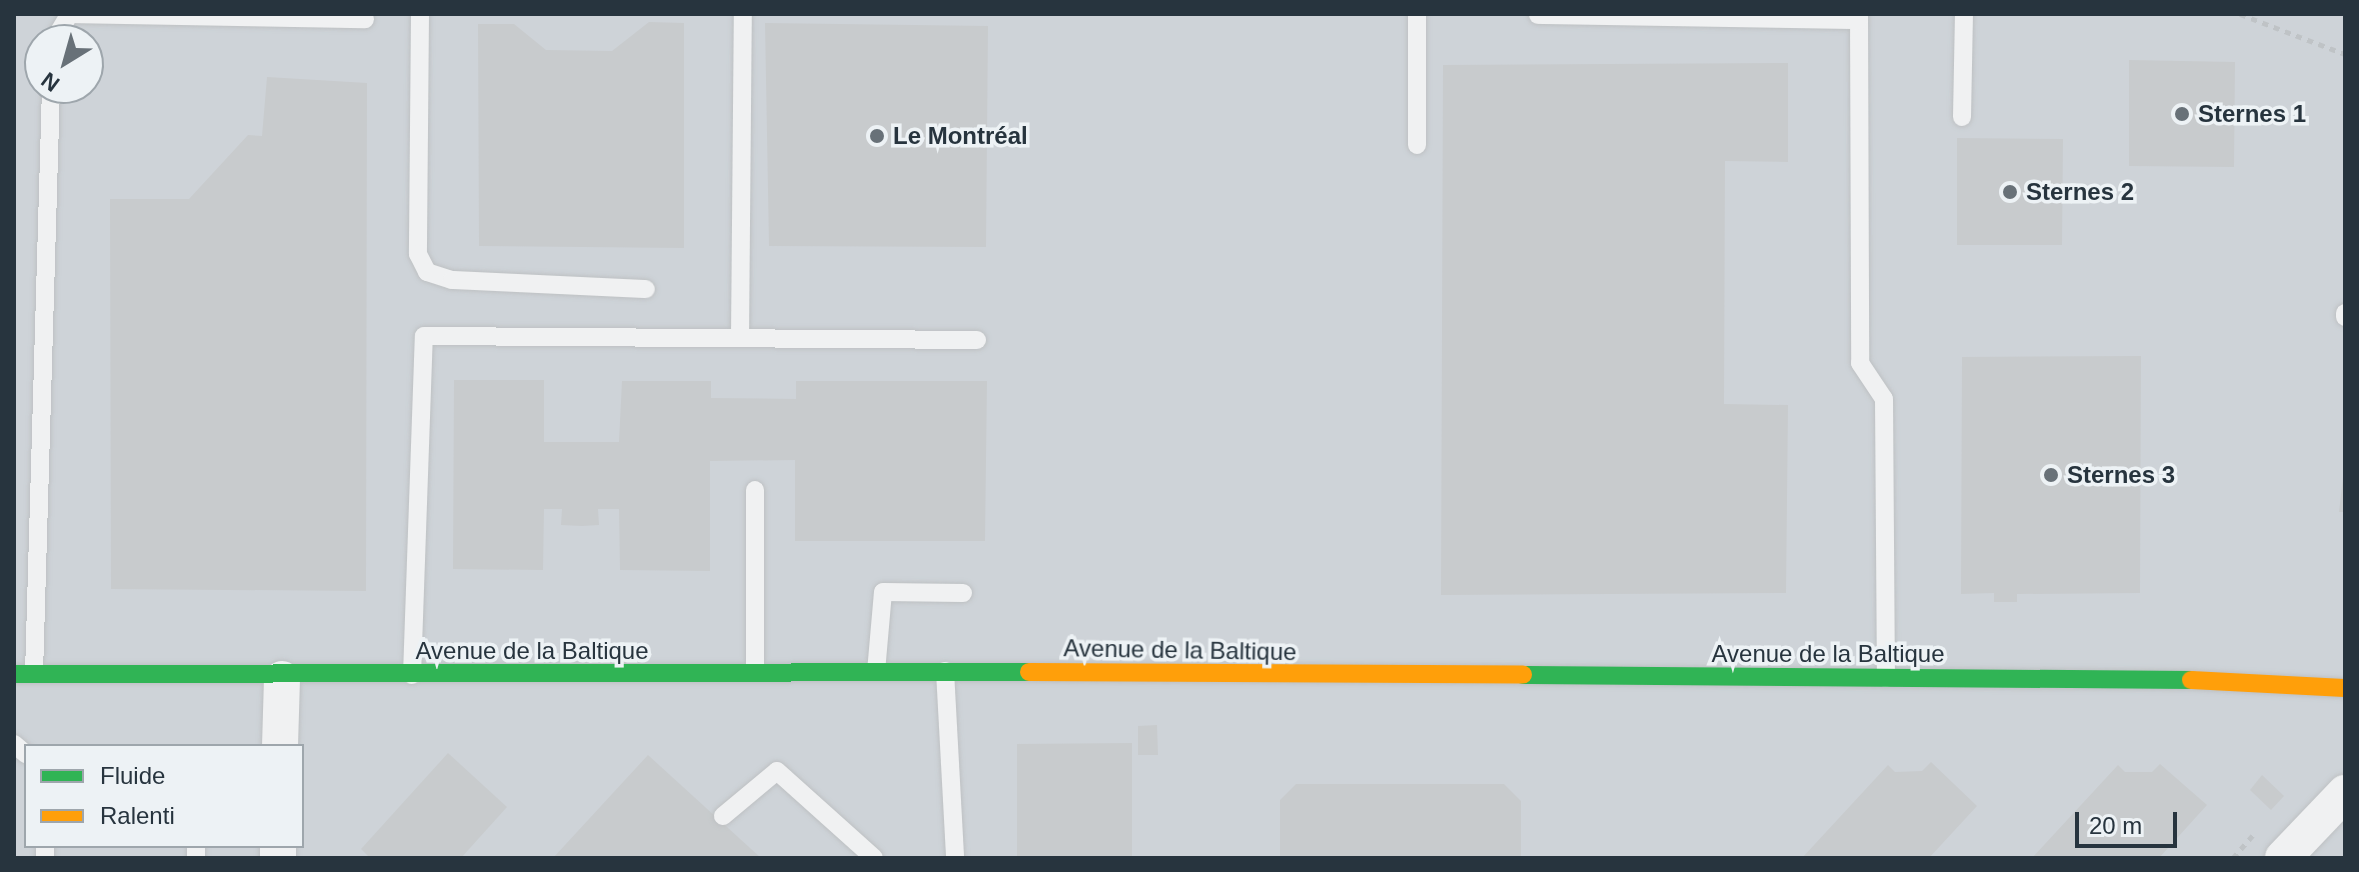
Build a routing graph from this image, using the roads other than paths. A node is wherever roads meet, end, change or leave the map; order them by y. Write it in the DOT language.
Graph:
graph roads {
  1 [pos="420,14"];
  2 [pos="743,14"];
  3 [pos="1417,14"];
  4 [pos="1964,14"];
  5 [pos="68,15"];
  6 [pos="1538,15"];
  7 [pos="1859,17"];
  8 [pos="365,19"];
  9 [pos="51,104"];
  10 [pos="1962,117"];
  11 [pos="1417,145"];
  12 [pos="646,289"];
  13 [pos="740,338"];
  14 [pos="977,340"];
  15 [pos="755,490"];
  16 [pos="963,593"];
  17 [pos="945,671"];
  18 [pos="876,672"];
  19 [pos="14,674"];
  20 [pos="34,674"];
  21 [pos="412,675"];
  22 [pos="755,676"];
  23 [pos="1886,678"];
  24 [pos="282,679"];
  25 [pos="2345,688"];
  26 [pos="280,744"];
  27 [pos="2345,793"];
  28 [pos="723,816"];
  29 [pos="874,858"];
  30 [pos="955,858"];
  31 [pos="2283,858"];
  1 -- 12 [label="lane"];
  2 -- 13 [label="lane"];
  3 -- 11 [label="lane"];
  4 -- 10 [label="lane"];
  5 -- 8 [label="lane"];
  6 -- 7 [label="lane"];
  7 -- 23 [label="lane"];
  9 -- 20 [label="lane"];
  13 -- 14 [label="lane"];
  13 -- 21 [label="lane"];
  15 -- 22 [label="lane"];
  16 -- 18 [label="lane"];
  17 -- 18 [label="street, Avenue de la Baltique"];
  17 -- 23 [label="street, Avenue de la Baltique"];
  17 -- 30 [label="lane"];
  18 -- 22 [label="street, Avenue de la Baltique"];
  19 -- 20 [label="street, Avenue de la Baltique"];
  20 -- 24 [label="street, Avenue de la Baltique"];
  21 -- 22 [label="street, Avenue de la Baltique"];
  21 -- 24 [label="street, Avenue de la Baltique"];
  23 -- 25 [label="street, Avenue de la Baltique"];
  24 -- 26 [label="street"];
  27 -- 31 [label="street"];
  28 -- 29 [label="lane"];
}
